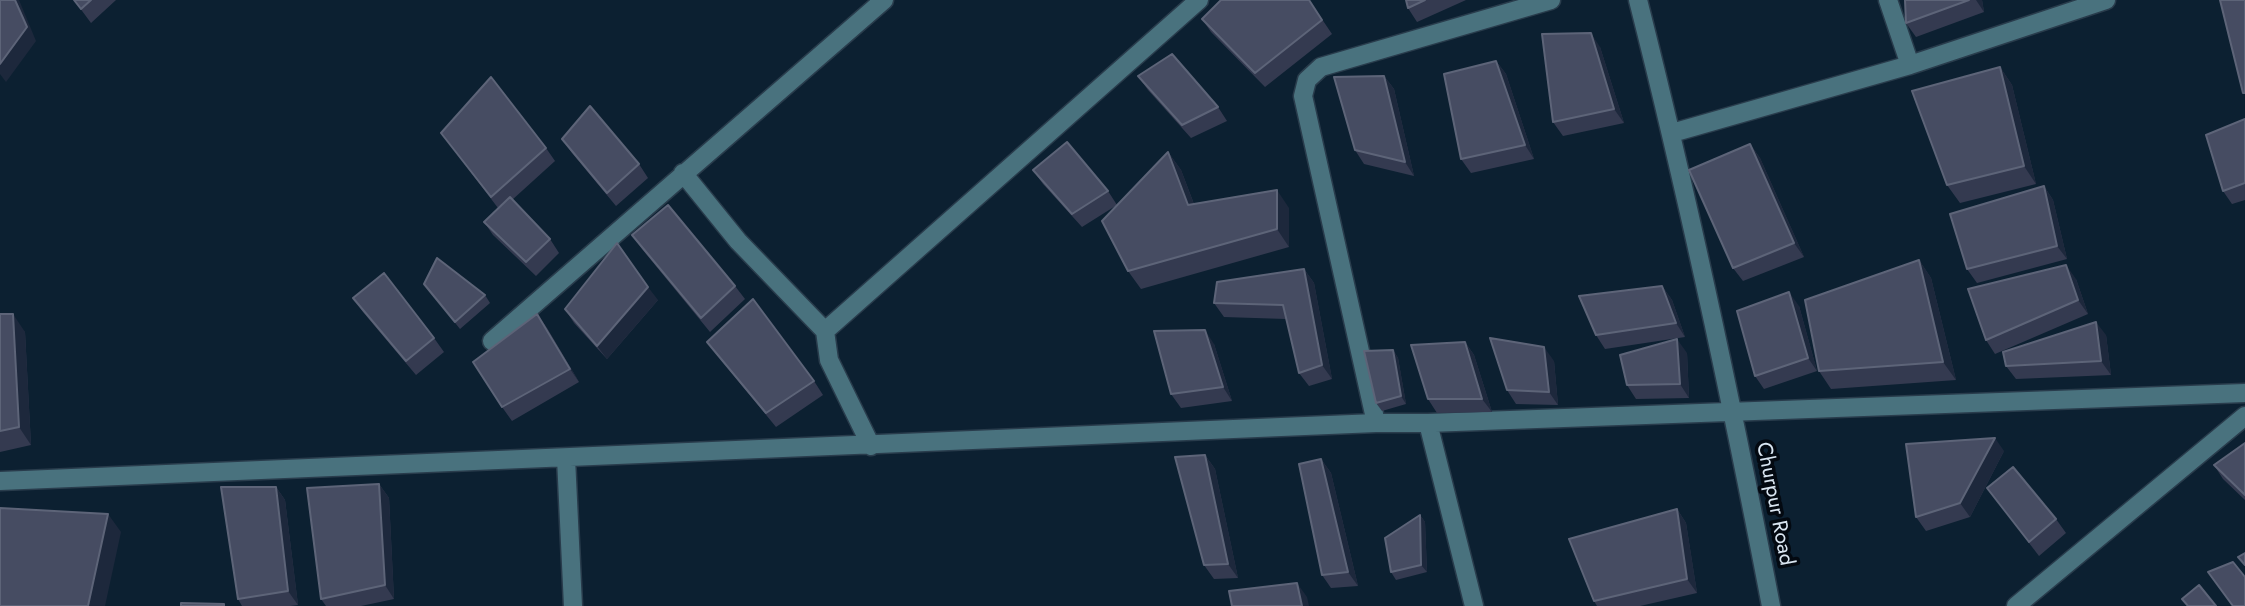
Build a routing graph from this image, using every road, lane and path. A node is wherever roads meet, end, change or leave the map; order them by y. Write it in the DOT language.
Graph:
graph roads {
  1 [pos="884,0"];
  2 [pos="1199,0"];
  3 [pos="1551,0"];
  4 [pos="1639,0"];
  5 [pos="1888,0"];
  6 [pos="2106,0"];
  7 [pos="1910,65"];
  8 [pos="1672,133"];
  9 [pos="683,173"];
  10 [pos="825,331"];
  11 [pos="492,341"];
  12 [pos="2245,393"];
  13 [pos="1733,410"];
  14 [pos="2245,416"];
  15 [pos="1377,422"];
  16 [pos="1428,423"];
  17 [pos="871,446"];
  18 [pos="566,458"];
  19 [pos="0,481"];
  20 [pos="2034,600"];
  21 [pos="573,606"];
  22 [pos="1474,606"];
  23 [pos="1771,606"];
  24 [pos="2016,606"];
  1 -- 9 [label="street"];
  2 -- 10 [label="street"];
  3 -- 15 [label="street"];
  4 -- 8 [label="street, Churpur Road"];
  5 -- 7 [label="street"];
  6 -- 7 [label="street"];
  7 -- 8 [label="street"];
  8 -- 13 [label="street, Churpur Road"];
  9 -- 10 [label="street"];
  9 -- 11 [label="street"];
  10 -- 17 [label="street"];
  12 -- 13 [label="street"];
  13 -- 16 [label="street"];
  13 -- 23 [label="street, Churpur Road"];
  14 -- 20 [label="street"];
  15 -- 16 [label="street"];
  15 -- 17 [label="street"];
  16 -- 22 [label="street"];
  17 -- 18 [label="street"];
  18 -- 19 [label="street"];
  18 -- 21 [label="street"];
  20 -- 24 [label="street"];
}
